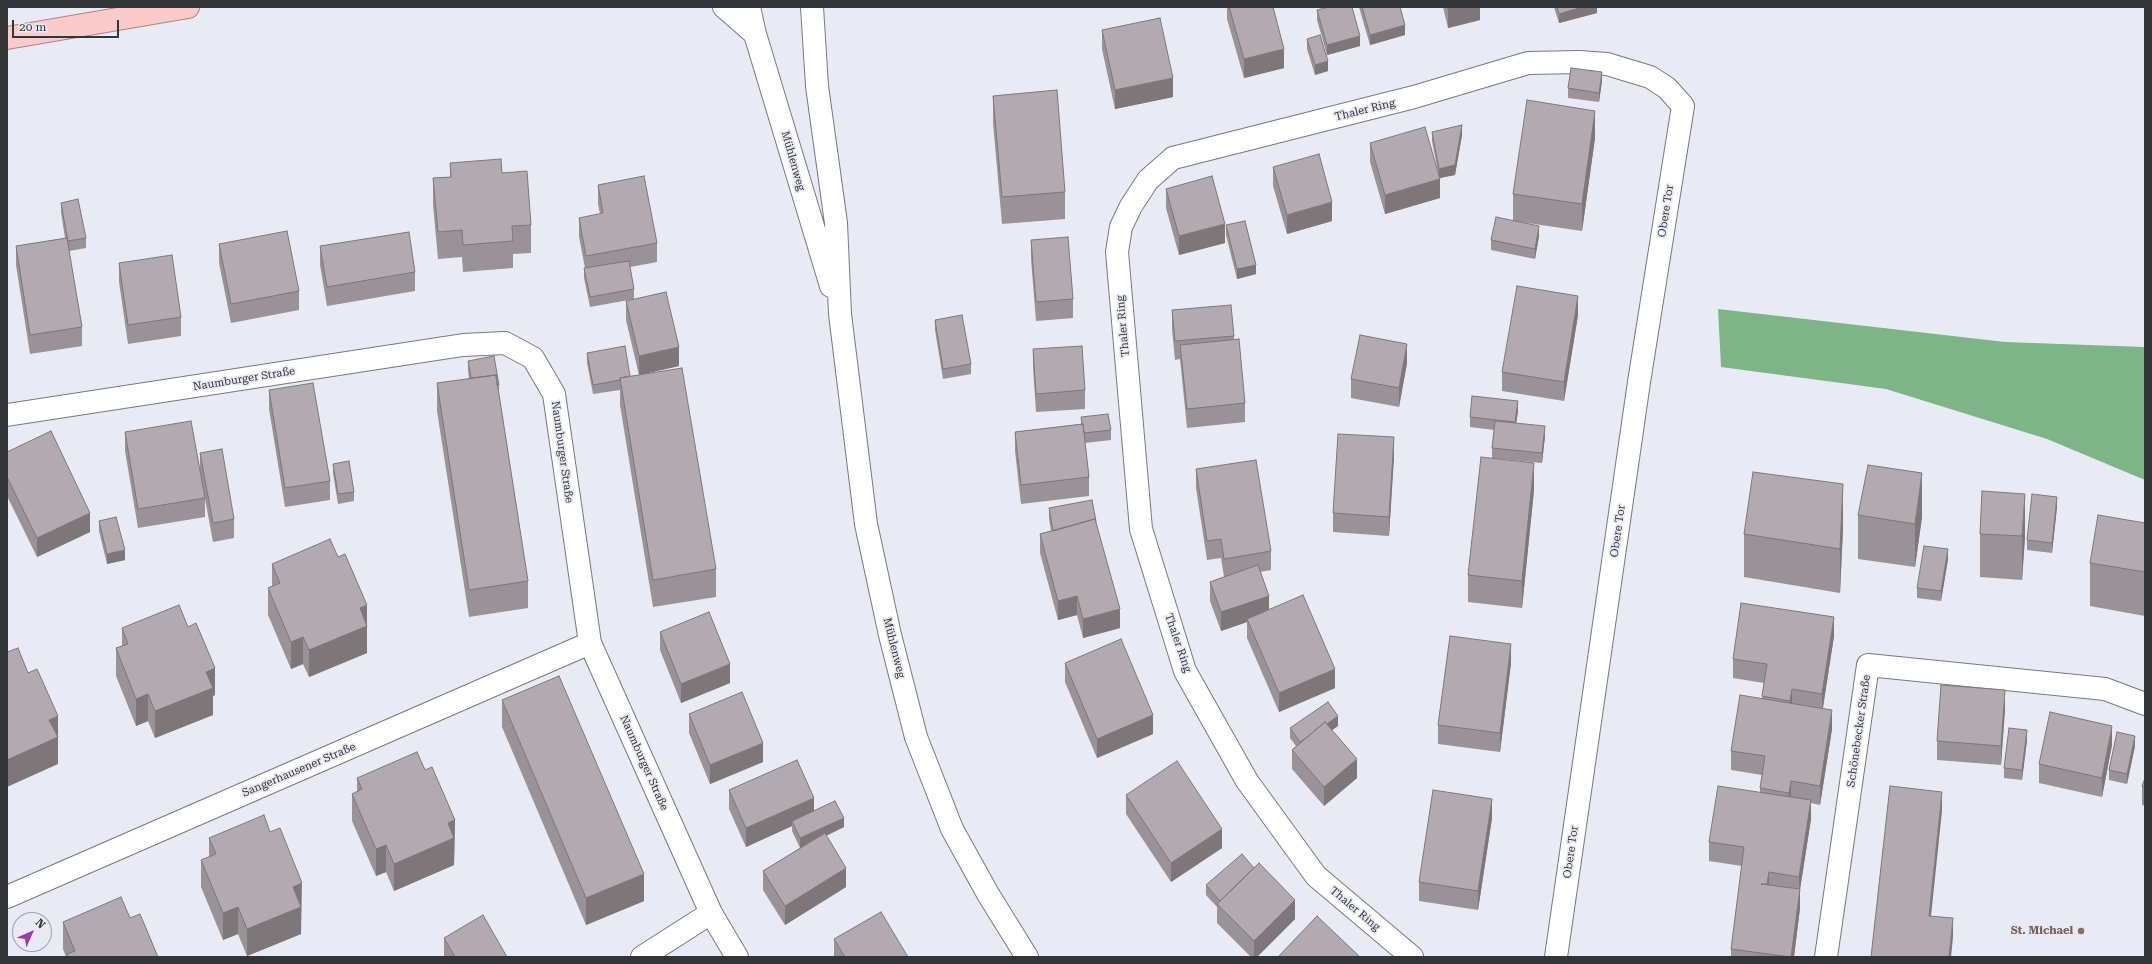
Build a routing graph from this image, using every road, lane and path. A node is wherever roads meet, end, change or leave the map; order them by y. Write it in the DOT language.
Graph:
graph roads {
  1 [pos="188,7"];
  2 [pos="724,7"];
  3 [pos="749,7"];
  4 [pos="812,7"];
  5 [pos="755,34"];
  6 [pos="7,38"];
  7 [pos="1683,106"];
  8 [pos="840,314"];
  9 [pos="7,415"];
  10 [pos="590,643"];
  11 [pos="2145,704"];
  12 [pos="7,897"];
  13 [pos="711,913"];
  14 [pos="642,957"];
  15 [pos="737,957"];
  16 [pos="1026,957"];
  17 [pos="1412,957"];
  18 [pos="1556,957"];
  19 [pos="1826,957"];
  1 -- 6 [label="main road"];
  2 -- 5 [label="street"];
  3 -- 5 [label="street, Mühlenweg"];
  4 -- 8 [label="street, Mühlenweg"];
  5 -- 8 [label="street, Mühlenweg"];
  7 -- 17 [label="street, Thaler Ring"];
  7 -- 18 [label="street, Obere Tor"];
  8 -- 16 [label="street, Mühlenweg"];
  9 -- 10 [label="street, Naumburger Straße"];
  10 -- 12 [label="street, Sangerhausener Straße"];
  10 -- 13 [label="street, Naumburger Straße"];
  11 -- 19 [label="street, Schönebecker Straße"];
  13 -- 14 [label="street"];
  13 -- 15 [label="street, Naumburger Straße"];
}
